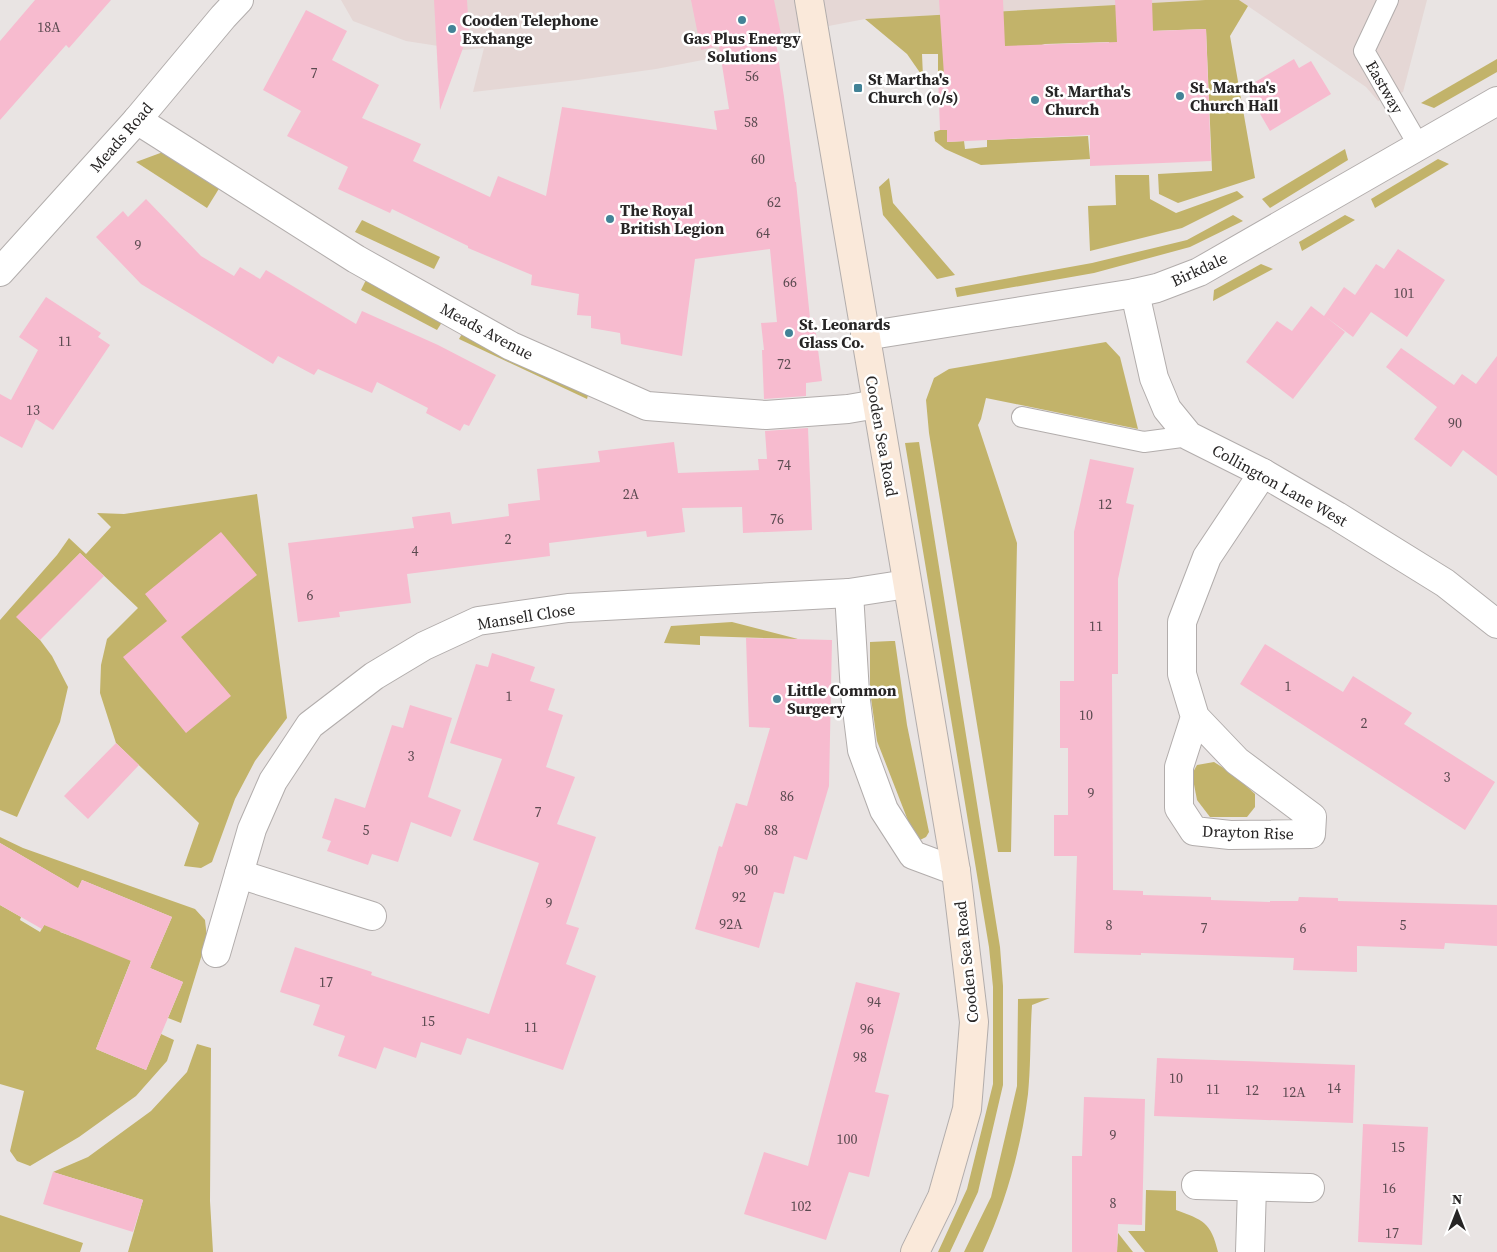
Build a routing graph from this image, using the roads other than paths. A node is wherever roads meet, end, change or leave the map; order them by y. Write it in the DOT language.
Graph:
graph roads {
  1 [pos="239,0"];
  2 [pos="809,0"];
  3 [pos="1388,0"];
  4 [pos="1497,101"];
  5 [pos="137,120"];
  6 [pos="1419,146"];
  7 [pos="0,272"];
  8 [pos="1135,293"];
  9 [pos="865,336"];
  10 [pos="877,404"];
  11 [pos="1022,417"];
  12 [pos="1189,436"];
  13 [pos="1263,472"];
  14 [pos="907,584"];
  15 [pos="848,593"];
  16 [pos="1497,624"];
  17 [pos="1195,717"];
  18 [pos="956,871"];
  19 [pos="239,874"];
  20 [pos="372,916"];
  21 [pos="216,953"];
  22 [pos="1196,1185"];
  23 [pos="1252,1187"];
  24 [pos="1310,1188"];
  25 [pos="915,1252"];
  26 [pos="1250,1252"];
  1 -- 5 [label="street, Meads Road"];
  2 -- 9 [label="main road, Cooden Sea Road"];
  3 -- 6 [label="lane, Eastway"];
  4 -- 6 [label="street, Birkdale"];
  5 -- 7 [label="street, Meads Road"];
  5 -- 10 [label="street, Meads Avenue"];
  6 -- 8 [label="street, Birkdale"];
  8 -- 9 [label="street, Birkdale"];
  8 -- 12 [label="street, Collington Lane West"];
  9 -- 10 [label="main road, Cooden Sea Road"];
  10 -- 14 [label="main road, Cooden Sea Road"];
  11 -- 12 [label="lane"];
  12 -- 13 [label="street, Collington Lane West"];
  13 -- 16 [label="street, Collington Lane West"];
  13 -- 17 [label="street, Drayton Rise"];
  14 -- 15 [label="street, Mansell Close"];
  14 -- 18 [label="main road, Cooden Sea Road"];
  15 -- 18 [label="street"];
  15 -- 19 [label="street, Mansell Close"];
  17 -- 17 [label="street, Drayton Rise"];
  18 -- 25 [label="main road, Cooden Sea Road"];
  19 -- 20 [label="street"];
  19 -- 21 [label="street, Mansell Close"];
  22 -- 23 [label="street"];
  23 -- 24 [label="street"];
  23 -- 26 [label="street"];
}
